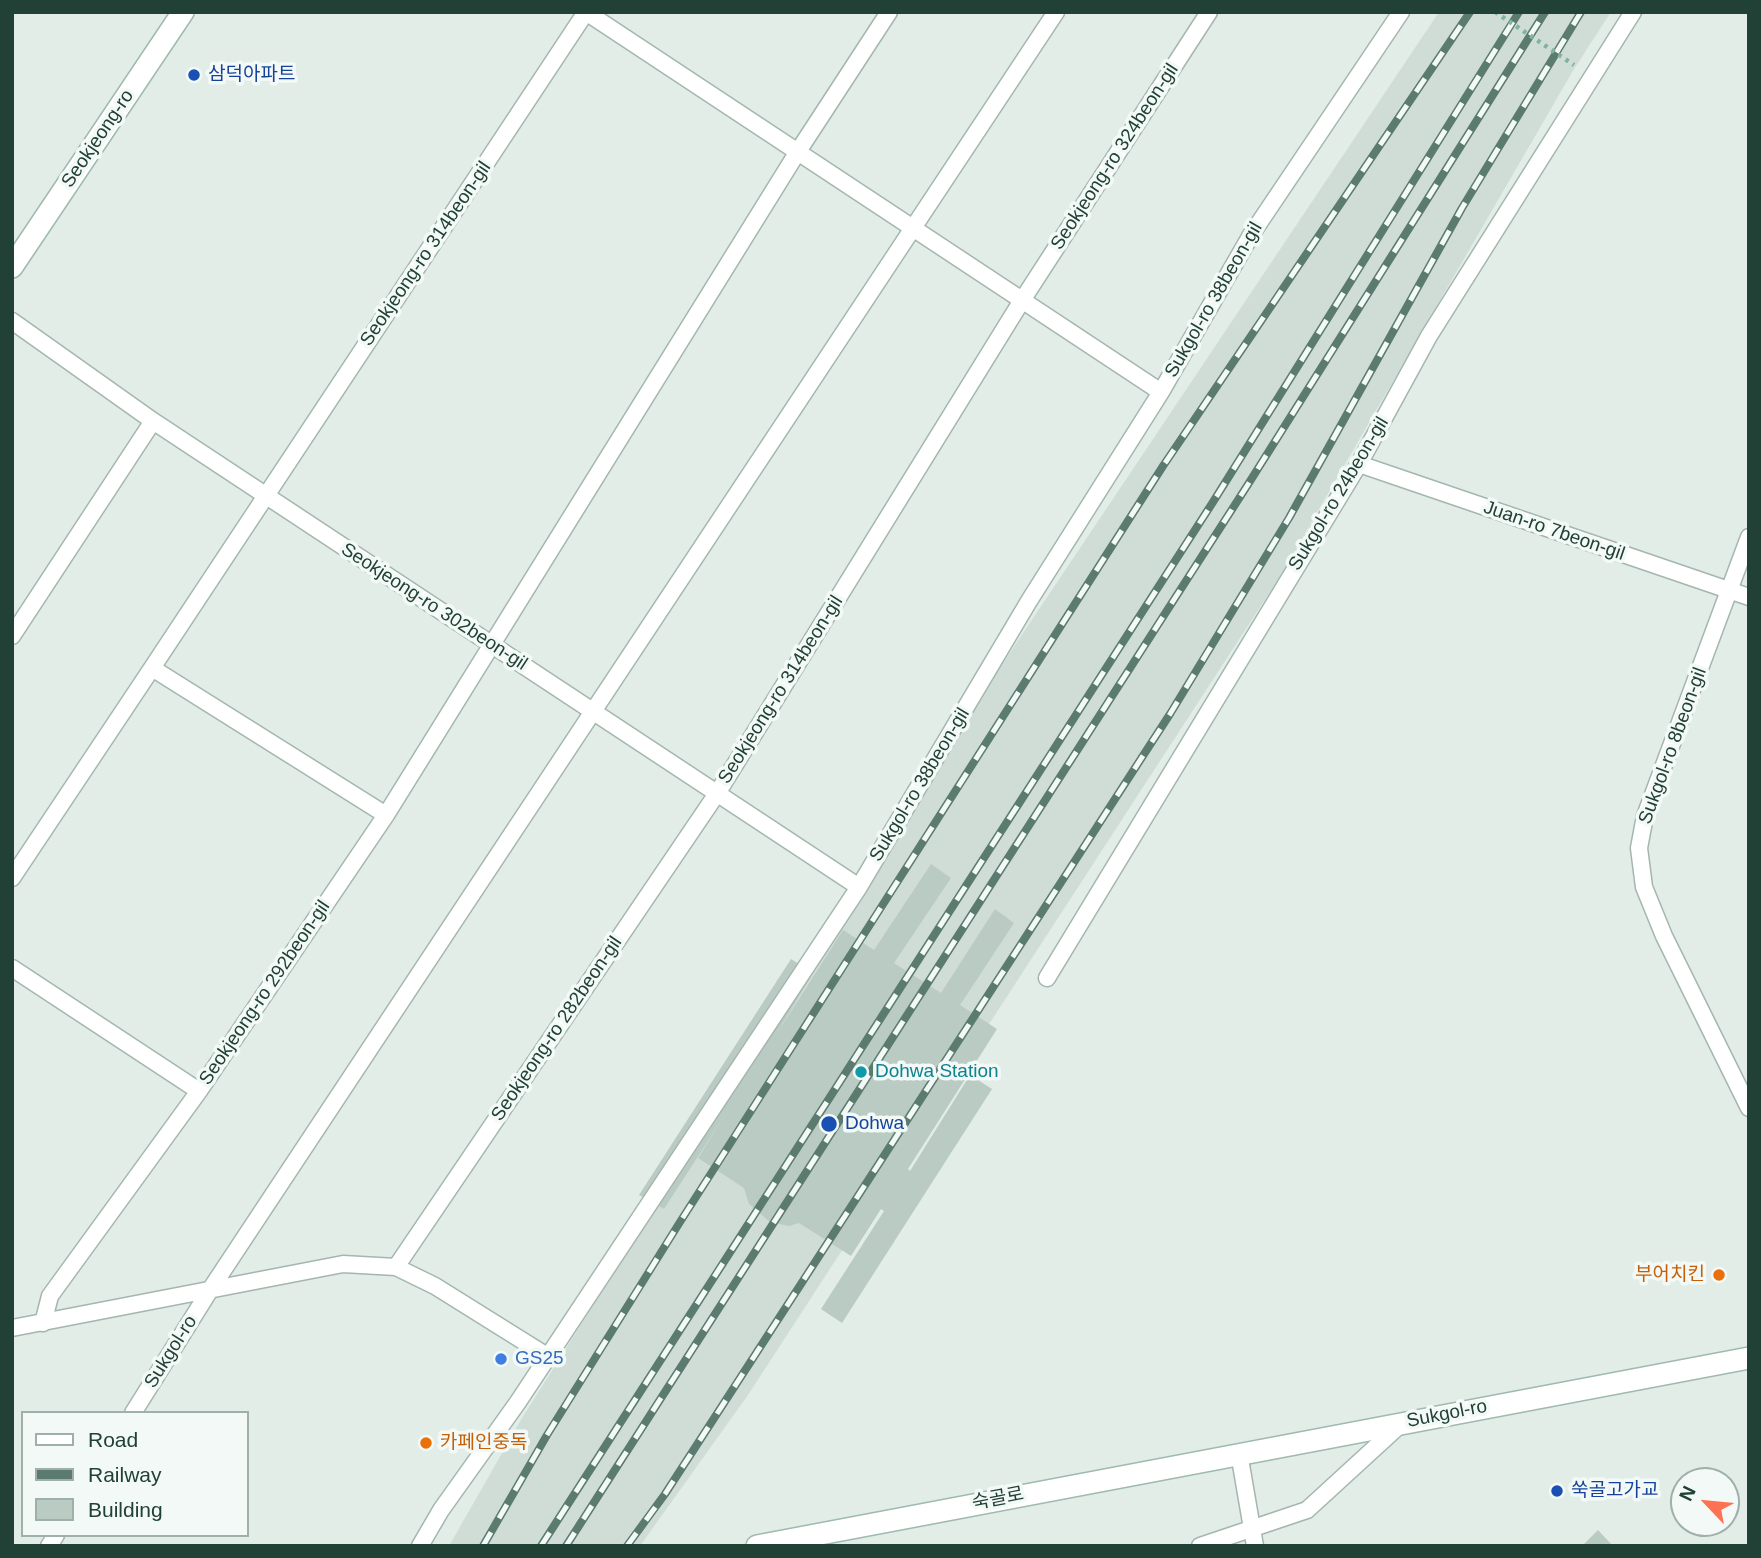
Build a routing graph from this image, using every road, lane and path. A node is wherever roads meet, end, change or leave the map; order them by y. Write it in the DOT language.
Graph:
graph roads {
  1 [pos="183,12"];
  2 [pos="586,12"];
  3 [pos="889,12"];
  4 [pos="1056,12"];
  5 [pos="1209,12"];
  6 [pos="1401,12"];
  7 [pos="1494,12"];
  8 [pos="1633,12"];
  9 [pos="1574,65"];
  10 [pos="797,153"];
  11 [pos="912,230"];
  12 [pos="12,267"];
  13 [pos="1021,302"];
  14 [pos="12,321"];
  15 [pos="1161,392"];
  16 [pos="153,421"];
  17 [pos="1359,464"];
  18 [pos="266,496"];
  19 [pos="1749,537"];
  20 [pos="1730,591"];
  21 [pos="1749,597"];
  22 [pos="12,636"];
  23 [pos="493,646"];
  24 [pos="152,668"];
  25 [pos="593,712"];
  26 [pos="718,792"];
  27 [pos="386,815"];
  28 [pos="12,878"];
  29 [pos="859,887"];
  30 [pos="12,968"];
  31 [pos="1047,978"];
  32 [pos="199,1091"];
  33 [pos="1749,1108"];
  34 [pos="396,1267"];
  35 [pos="209,1290"];
  36 [pos="43,1322"];
  37 [pos="12,1328"];
  38 [pos="547,1356"];
  39 [pos="1749,1358"];
  40 [pos="134,1411"];
  41 [pos="1402,1423"];
  42 [pos="1239,1452"];
  43 [pos="1254,1538"];
  44 [pos="420,1546"];
  45 [pos="757,1546"];
  46 [pos="1200,1546"];
  1 -- 12 [label="main road, Seokjeong-ro"];
  2 -- 10 [label="lane, Seokjeong-ro 314beon-gil"];
  2 -- 18 [label="lane, Seokjeong-ro 314beon-gil"];
  3 -- 10 [label="lane"];
  4 -- 11 [label="lane, Sukgol-ro"];
  5 -- 13 [label="lane, Seokjeong-ro 324beon-gil"];
  6 -- 15 [label="lane, Sukgol-ro 38beon-gil"];
  7 -- 9 [label="path, bridge"];
  8 -- 17 [label="lane, Sukgol-ro 24beon-gil"];
  10 -- 11 [label="lane, Seokjeong-ro 314beon-gil"];
  10 -- 23 [label="lane, Seokjeong-ro 292beon-gil"];
  11 -- 13 [label="lane, Seokjeong-ro 314beon-gil"];
  11 -- 25 [label="lane, Sukgol-ro"];
  13 -- 15 [label="lane, Seokjeong-ro 314beon-gil"];
  13 -- 26 [label="lane, Seokjeong-ro 314beon-gil"];
  14 -- 16 [label="lane, Seokjeong-ro 302beon-gil"];
  15 -- 29 [label="lane, Sukgol-ro 38beon-gil"];
  16 -- 18 [label="lane, Seokjeong-ro 302beon-gil"];
  16 -- 22 [label="lane"];
  17 -- 20 [label="lane, Juan-ro 7beon-gil"];
  17 -- 31 [label="lane, Sukgol-ro 24beon-gil"];
  18 -- 23 [label="lane, Seokjeong-ro 302beon-gil"];
  18 -- 24 [label="lane, Seokjeong-ro 314beon-gil"];
  19 -- 20 [label="lane, Sukgol-ro 8beon-gil"];
  20 -- 21 [label="lane, Juan-ro 7beon-gil"];
  20 -- 33 [label="lane, Sukgol-ro 8beon-gil"];
  23 -- 25 [label="lane, Seokjeong-ro 302beon-gil"];
  23 -- 27 [label="lane, Seokjeong-ro 292beon-gil"];
  24 -- 27 [label="lane"];
  24 -- 28 [label="lane"];
  25 -- 26 [label="lane, Seokjeong-ro 302beon-gil"];
  25 -- 35 [label="lane, Sukgol-ro"];
  26 -- 29 [label="lane, Seokjeong-ro 302beon-gil"];
  26 -- 34 [label="lane, Seokjeong-ro 282beon-gil"];
  27 -- 32 [label="lane, Seokjeong-ro 292beon-gil"];
  29 -- 38 [label="lane, Sukgol-ro 38beon-gil"];
  30 -- 32 [label="lane, Seokjeong-ro 292beon-gil"];
  32 -- 36 [label="lane"];
  34 -- 35 [label="lane"];
  34 -- 38 [label="lane"];
  35 -- 36 [label="lane"];
  35 -- 40 [label="lane, Sukgol-ro"];
  36 -- 37 [label="lane"];
  38 -- 44 [label="lane, Sukgol-ro 38beon-gil"];
  39 -- 41 [label="main road, Sukgol-ro"];
  41 -- 42 [label="main road, Sukgol-ro"];
  41 -- 43 [label="lane"];
  42 -- 43 [label="lane"];
  42 -- 45 [label="main road, 숙골로"];
  43 -- 46 [label="lane"];
}
